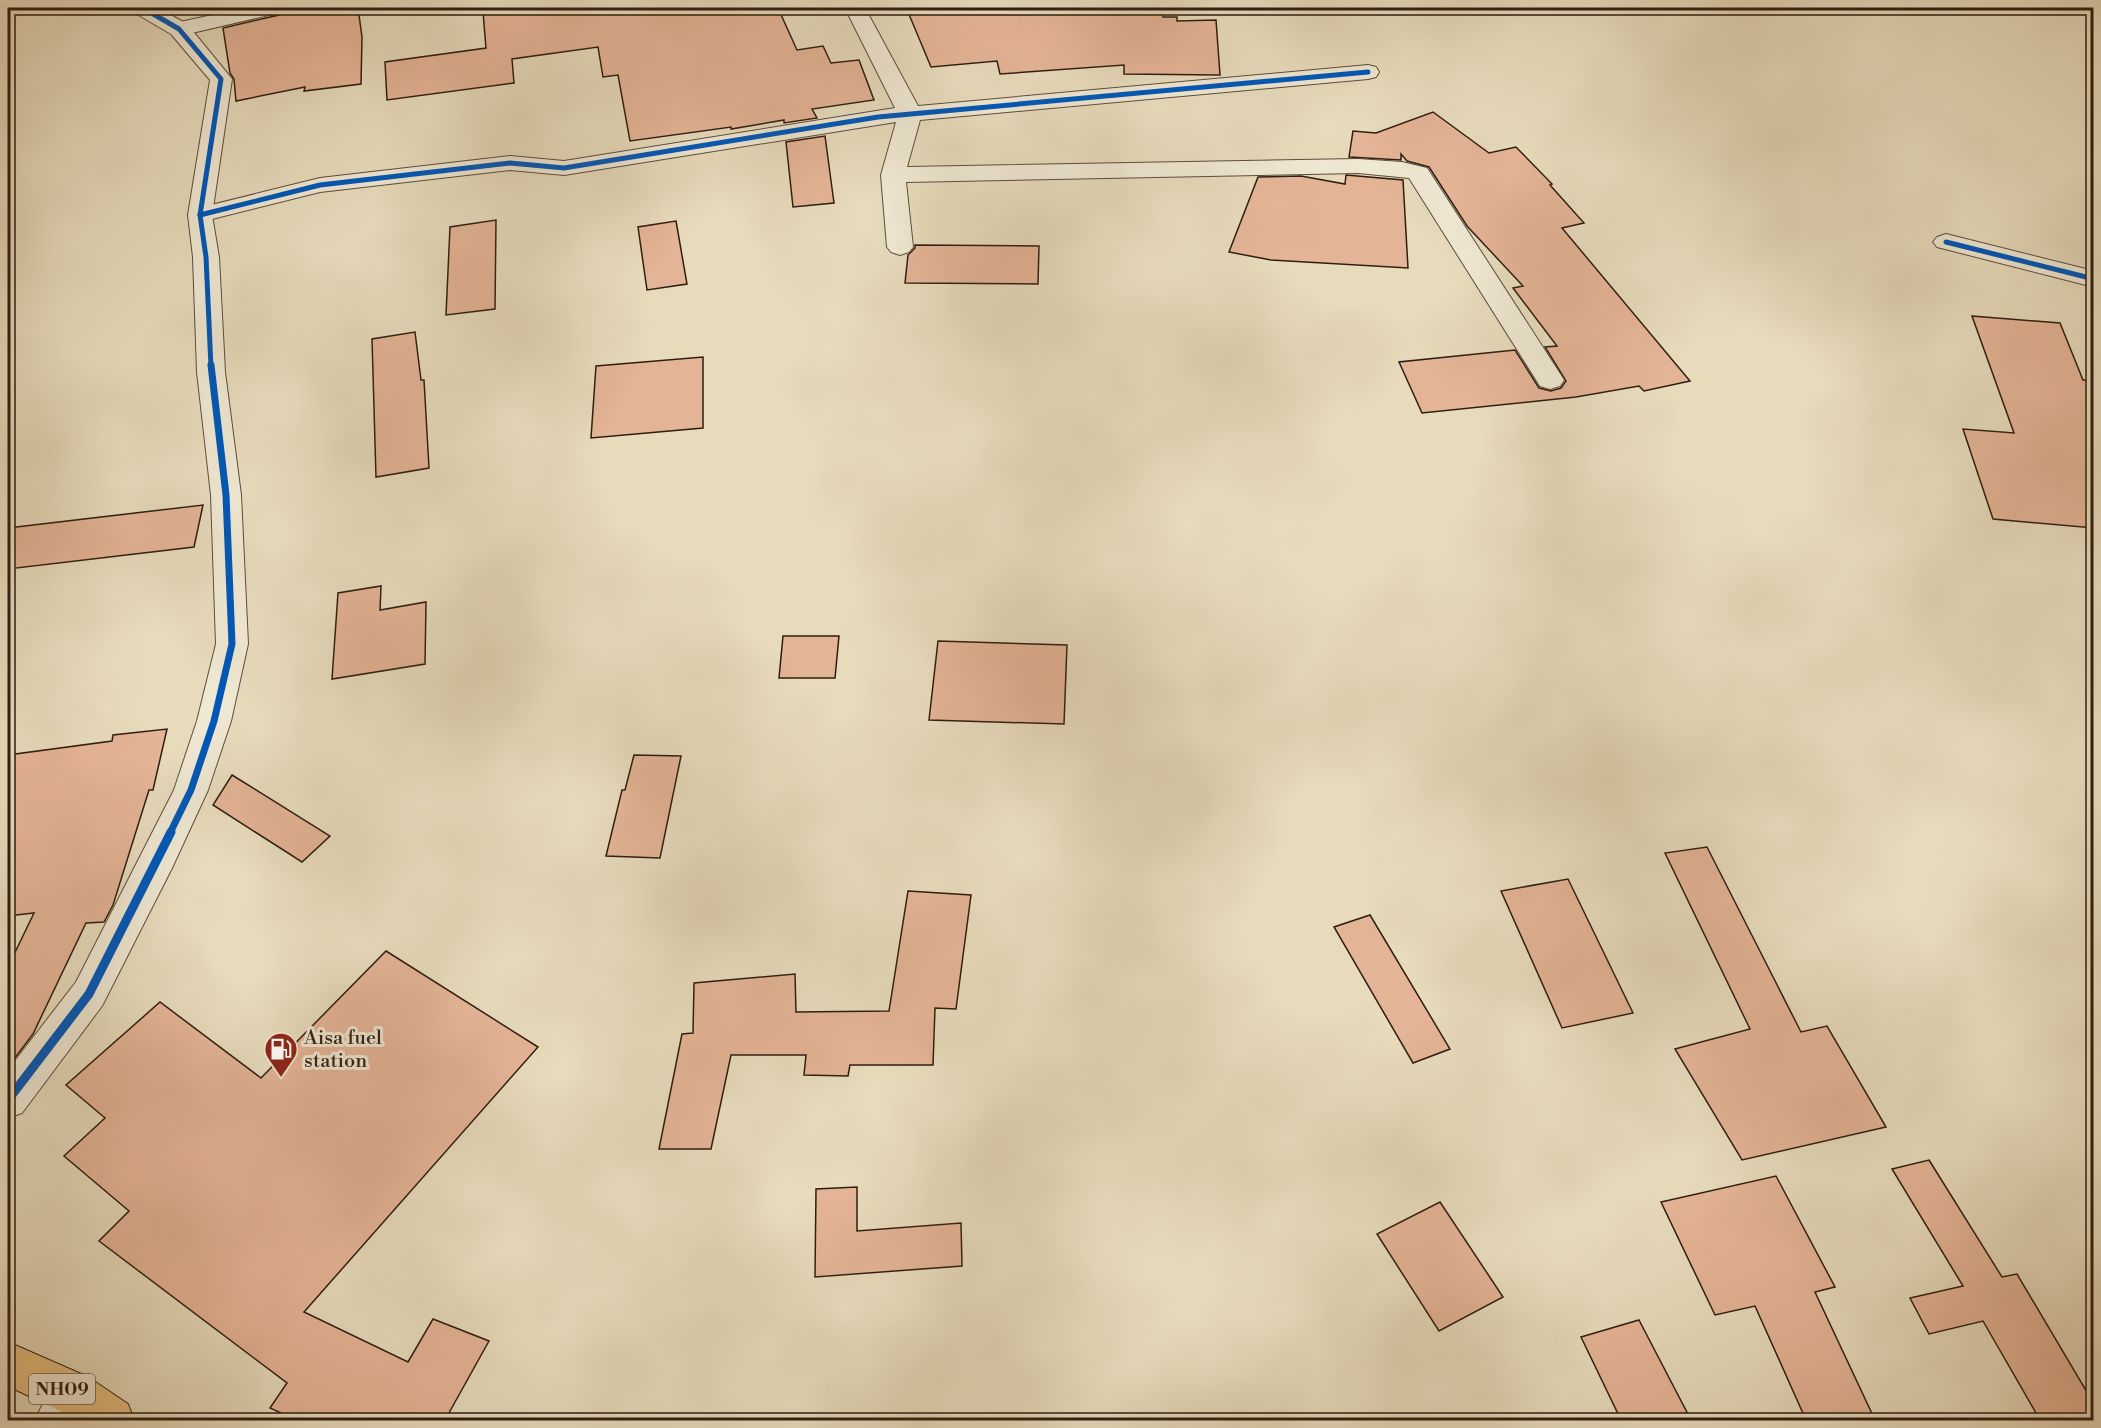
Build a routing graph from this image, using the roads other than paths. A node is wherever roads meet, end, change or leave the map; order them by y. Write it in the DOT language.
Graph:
graph roads {
  1 [pos="144,8"];
  2 [pos="270,8"];
  3 [pos="855,8"];
  4 [pos="180,29"];
  5 [pos="1368,72"];
  6 [pos="910,114"];
  7 [pos="893,175"];
  8 [pos="200,215"];
  9 [pos="1946,242"];
  10 [pos="900,247"];
  11 [pos="2094,279"];
  12 [pos="1550,380"];
  13 [pos="8,1101"];
  14 [pos="8,1364"];
  15 [pos="64,1407"];
  16 [pos="111,1420"];
  1 -- 4 [label="street"];
  2 -- 4 [label="street"];
  3 -- 6 [label="street"];
  4 -- 8 [label="street"];
  5 -- 6 [label="street"];
  6 -- 7 [label="street"];
  6 -- 8 [label="street"];
  7 -- 10 [label="street"];
  7 -- 12 [label="street"];
  8 -- 13 [label="street"];
  9 -- 11 [label="street"];
  14 -- 15 [label="main road, NH09"];
  15 -- 16 [label="main road, NH09"];
}
